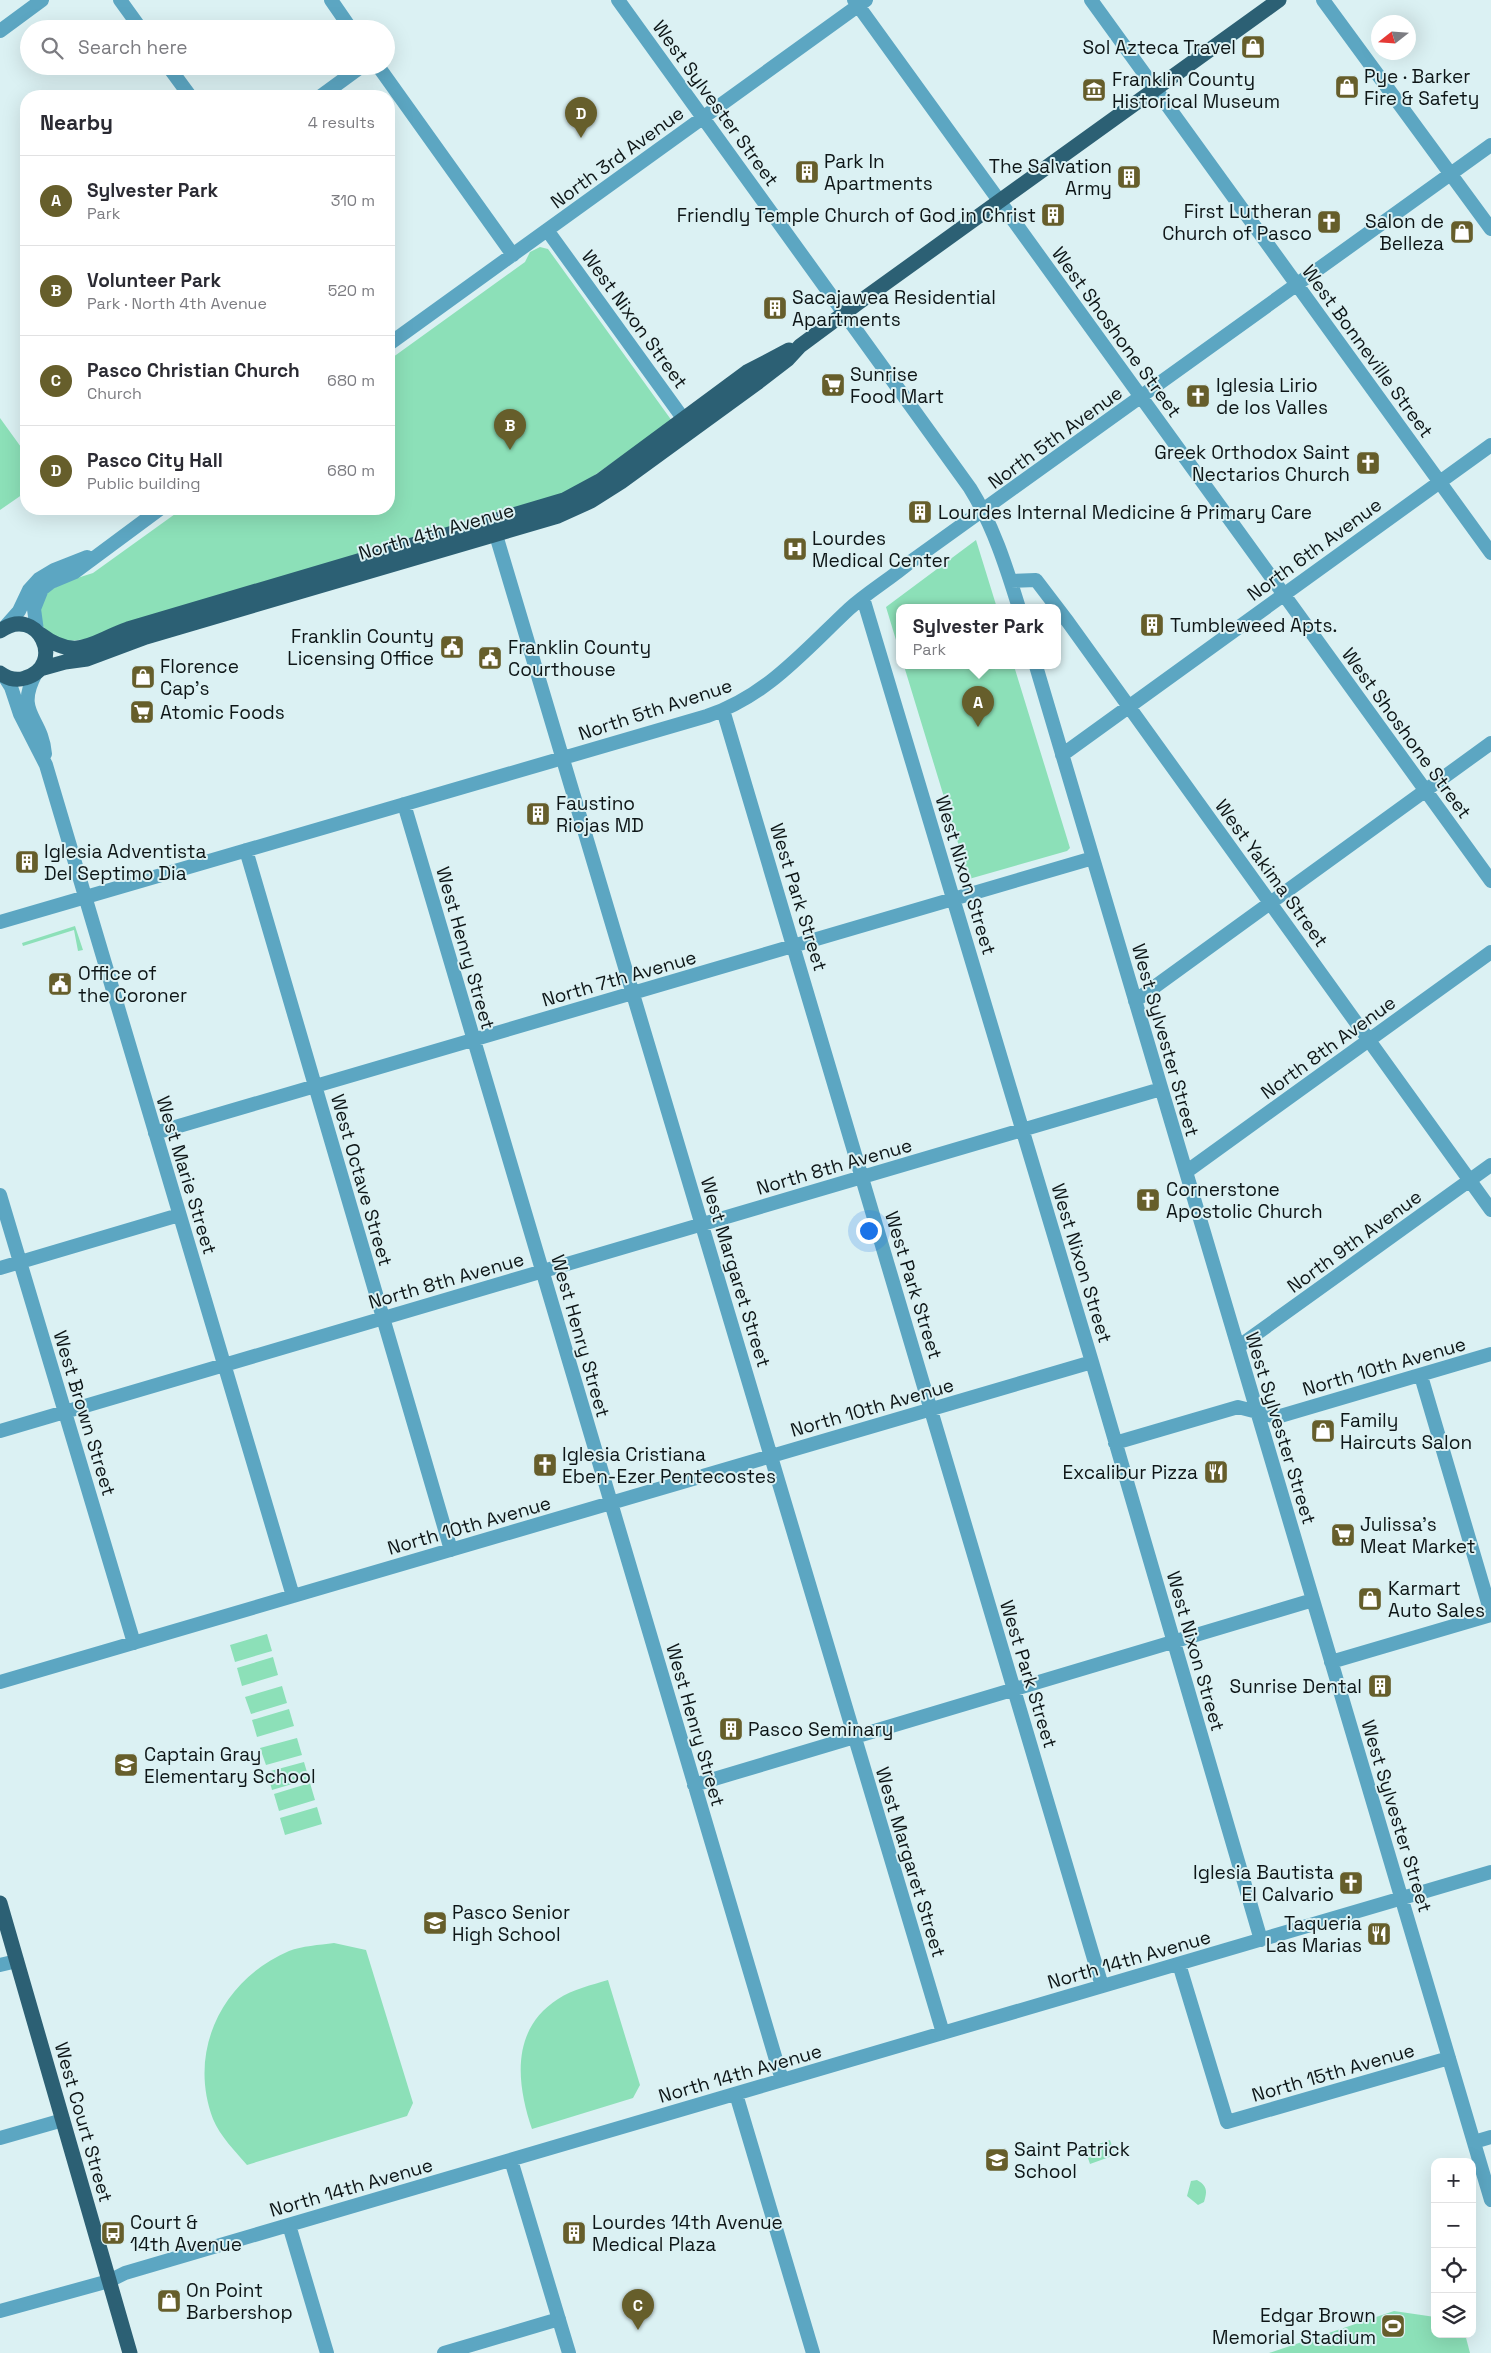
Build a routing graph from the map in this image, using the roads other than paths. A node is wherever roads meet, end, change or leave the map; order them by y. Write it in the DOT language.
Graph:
graph roads {
  1 [pos="42,0"];
  2 [pos="120,0"];
  3 [pos="330,0"];
  4 [pos="618,0"];
  5 [pos="1091,0"];
  6 [pos="1279,0"];
  7 [pos="1323,0"];
  8 [pos="860,2"];
  9 [pos="134,20"];
  10 [pos="344,20"];
  11 [pos="0,31"];
  12 [pos="175,75"];
  13 [pos="349,75"];
  14 [pos="384,75"];
  15 [pos="1154,88"];
  16 [pos="186,90"];
  17 [pos="328,90"];
  18 [pos="703,118"];
  19 [pos="1491,145"];
  20 [pos="1452,174"];
  21 [pos="1000,202"];
  22 [pos="1491,229"];
  23 [pos="547,230"];
  24 [pos="513,254"];
  25 [pos="1297,285"];
  26 [pos="845,314"];
  27 [pos="395,340"];
  28 [pos="1142,397"];
  29 [pos="688,425"];
  30 [pos="1491,445"];
  31 [pos="1439,482"];
  32 [pos="984,511"];
  33 [pos="151,515"];
  34 [pos="494,528"];
  35 [pos="99,552"];
  36 [pos="1491,553"];
  37 [pos="1011,581"];
  38 [pos="1284,594"];
  39 [pos="863,598"];
  40 [pos="1018,604"];
  41 [pos="1054,604"];
  42 [pos="1061,614"];
  43 [pos="2,629"];
  44 [pos="39,632"];
  45 [pos="1037,669"];
  46 [pos="38,671"];
  47 [pos="1,674"];
  48 [pos="1130,706"];
  49 [pos="724,710"];
  50 [pos="1491,743"];
  51 [pos="1062,755"];
  52 [pos="562,758"];
  53 [pos="46,765"];
  54 [pos="1426,790"];
  55 [pos="404,804"];
  56 [pos="246,850"];
  57 [pos="1093,858"];
  58 [pos="1491,881"];
  59 [pos="85,897"];
  60 [pos="953,899"];
  61 [pos="1271,903"];
  62 [pos="0,922"];
  63 [pos="794,946"];
  64 [pos="1491,952"];
  65 [pos="633,993"];
  66 [pos="1135,1001"];
  67 [pos="474,1040"];
  68 [pos="1369,1040"];
  69 [pos="315,1086"];
  70 [pos="1161,1089"];
  71 [pos="1022,1130"];
  72 [pos="155,1133"];
  73 [pos="1491,1164"];
  74 [pos="1186,1172"];
  75 [pos="862,1177"];
  76 [pos="1470,1180"];
  77 [pos="0,1195"];
  78 [pos="1491,1210"];
  79 [pos="180,1215"];
  80 [pos="702,1224"];
  81 [pos="20,1262"];
  82 [pos="0,1268"];
  83 [pos="542,1271"];
  84 [pos="383,1318"];
  85 [pos="1238,1348"];
  86 [pos="1491,1354"];
  87 [pos="1092,1362"];
  88 [pos="224,1365"];
  89 [pos="1421,1376"];
  90 [pos="931,1410"];
  91 [pos="65,1412"];
  92 [pos="1257,1412"];
  93 [pos="0,1431"];
  94 [pos="1115,1443"];
  95 [pos="771,1456"];
  96 [pos="611,1503"];
  97 [pos="451,1550"];
  98 [pos="293,1596"];
  99 [pos="1313,1600"];
  100 [pos="1491,1614"];
  101 [pos="1174,1641"];
  102 [pos="134,1643"];
  103 [pos="1331,1662"];
  104 [pos="0,1682"];
  105 [pos="1014,1689"];
  106 [pos="854,1737"];
  107 [pos="694,1784"];
  108 [pos="1491,1872"];
  109 [pos="1402,1898"];
  110 [pos="0,1903"];
  111 [pos="1261,1940"];
  112 [pos="17,1961"];
  113 [pos="1179,1964"];
  114 [pos="0,1965"];
  115 [pos="1102,1986"];
  116 [pos="943,2033"];
  117 [pos="1449,2058"];
  118 [pos="782,2080"];
  119 [pos="736,2094"];
  120 [pos="63,2120"];
  121 [pos="1491,2137"];
  122 [pos="0,2138"];
  123 [pos="1474,2142"];
  124 [pos="511,2160"];
  125 [pos="1491,2200"];
  126 [pos="289,2225"];
  127 [pos="109,2281"];
  128 [pos="0,2311"];
  129 [pos="559,2319"];
  130 [pos="130,2353"];
  131 [pos="327,2353"];
  132 [pos="444,2353"];
  133 [pos="569,2353"];
  134 [pos="813,2353"];
  1 -- 11 [label="street"];
  2 -- 9 [label="street"];
  3 -- 10 [label="street"];
  4 -- 18 [label="street, West Sylvester Street"];
  5 -- 15 [label="street, West Bonneville Street"];
  6 -- 15 [label="main road, North 4th Avenue"];
  7 -- 20 [label="street"];
  8 -- 18 [label="street, North 3rd Avenue"];
  8 -- 21 [label="street, West Shoshone Street"];
  12 -- 16 [label="street"];
  13 -- 17 [label="street"];
  14 -- 24 [label="street"];
  15 -- 21 [label="main road, North 4th Avenue"];
  15 -- 25 [label="street, West Bonneville Street"];
  18 -- 23 [label="street, North 3rd Avenue"];
  18 -- 26 [label="street, West Sylvester Street"];
  19 -- 20 [label="street, North 5th Avenue"];
  20 -- 22 [label="street"];
  20 -- 25 [label="street, North 5th Avenue"];
  21 -- 26 [label="main road, North 4th Avenue"];
  21 -- 28 [label="street, West Shoshone Street"];
  23 -- 24 [label="street, North 3rd Avenue"];
  23 -- 29 [label="street, West Nixon Street"];
  24 -- 27 [label="street, North 3rd Avenue"];
  25 -- 28 [label="street, North 5th Avenue"];
  25 -- 31 [label="street, West Bonneville Street"];
  26 -- 29 [label="main road, North 4th Avenue"];
  26 -- 32 [label="street, West Sylvester Street"];
  28 -- 32 [label="street, North 5th Avenue"];
  28 -- 38 [label="street, West Shoshone Street"];
  29 -- 34 [label="main road, North 4th Avenue"];
  30 -- 31 [label="street, North 6th Avenue"];
  31 -- 36 [label="street, West Bonneville Street"];
  31 -- 38 [label="street, North 6th Avenue"];
  32 -- 37 [label="street, West Sylvester Street"];
  32 -- 39 [label="street, North 5th Avenue"];
  33 -- 35 [label="street"];
  34 -- 44 [label="main road, North 4th Avenue"];
  34 -- 46 [label="main road, North 4th Avenue"];
  34 -- 52 [label="street, West Margaret Street"];
  35 -- 43 [label="street"];
  35 -- 44 [label="street"];
  37 -- 40 [label="street, West Sylvester Street"];
  37 -- 41 [label="street, West Yakima Street"];
  38 -- 48 [label="street, North 6th Avenue"];
  38 -- 54 [label="street, West Shoshone Street"];
  39 -- 49 [label="street, North 5th Avenue"];
  39 -- 60 [label="street, West Nixon Street"];
  42 -- 48 [label="street, West Yakima Street"];
  43 -- 44 [label="main road, North 4th Avenue"];
  44 -- 46 [label="main road"];
  45 -- 51 [label="street, West Sylvester Street"];
  46 -- 47 [label="main road, North 4th Avenue"];
  46 -- 53 [label="street, West Marie Street"];
  47 -- 53 [label="street, West Marie Street"];
  48 -- 51 [label="street, North 6th Avenue"];
  48 -- 61 [label="street, West Yakima Street"];
  49 -- 52 [label="street, North 5th Avenue"];
  49 -- 63 [label="street, West Park Street"];
  50 -- 54 [label="street"];
  51 -- 57 [label="street, West Sylvester Street"];
  52 -- 55 [label="street, North 5th Avenue"];
  52 -- 65 [label="street, West Margaret Street"];
  53 -- 59 [label="street, West Marie Street"];
  54 -- 58 [label="street, West Shoshone Street"];
  54 -- 61 [label="street"];
  55 -- 56 [label="street, North 5th Avenue"];
  55 -- 67 [label="street, West Henry Street"];
  56 -- 59 [label="street, North 5th Avenue"];
  56 -- 69 [label="street, West Octave Street"];
  57 -- 60 [label="street, North 7th Avenue"];
  57 -- 66 [label="street, West Sylvester Street"];
  59 -- 62 [label="street, North 5th Avenue"];
  59 -- 72 [label="street, West Marie Street"];
  60 -- 63 [label="street, North 7th Avenue"];
  60 -- 71 [label="street, West Nixon Street"];
  61 -- 66 [label="street"];
  61 -- 68 [label="street, West Yakima Street"];
  63 -- 65 [label="street, North 7th Avenue"];
  63 -- 75 [label="street, West Park Street"];
  64 -- 68 [label="street, North 8th Avenue"];
  65 -- 67 [label="street, North 7th Avenue"];
  65 -- 80 [label="street, West Margaret Street"];
  66 -- 70 [label="street, West Sylvester Street"];
  67 -- 69 [label="street, North 7th Avenue"];
  67 -- 83 [label="street, West Henry Street"];
  68 -- 74 [label="street, North 8th Avenue"];
  68 -- 76 [label="street, West Yakima Street"];
  69 -- 72 [label="street, North 7th Avenue"];
  69 -- 84 [label="street, West Octave Street"];
  70 -- 71 [label="street, North 8th Avenue"];
  70 -- 74 [label="street, West Sylvester Street"];
  71 -- 75 [label="street, North 8th Avenue"];
  71 -- 87 [label="street, West Nixon Street"];
  72 -- 79 [label="street, West Marie Street"];
  73 -- 76 [label="street, North 9th Avenue"];
  74 -- 85 [label="street, West Sylvester Street"];
  75 -- 80 [label="street, North 8th Avenue"];
  75 -- 90 [label="street, West Park Street"];
  76 -- 78 [label="street, West Yakima Street"];
  76 -- 85 [label="street, North 9th Avenue"];
  77 -- 81 [label="street, West Brown Street"];
  79 -- 81 [label="street"];
  79 -- 88 [label="street, West Marie Street"];
  80 -- 83 [label="street, North 8th Avenue"];
  80 -- 95 [label="street, West Margaret Street"];
  81 -- 82 [label="street"];
  81 -- 91 [label="street, West Brown Street"];
  83 -- 84 [label="street, North 8th Avenue"];
  83 -- 96 [label="street, West Henry Street"];
  84 -- 88 [label="street, North 8th Avenue"];
  84 -- 97 [label="street, West Octave Street"];
  85 -- 92 [label="street, West Sylvester Street"];
  86 -- 89 [label="street, North 10th Avenue"];
  87 -- 90 [label="street, North 10th Avenue"];
  87 -- 94 [label="street, West Nixon Street"];
  88 -- 91 [label="street, North 8th Avenue"];
  88 -- 98 [label="street, West Marie Street"];
  89 -- 92 [label="street, North 10th Avenue"];
  89 -- 100 [label="street"];
  90 -- 95 [label="street, North 10th Avenue"];
  90 -- 105 [label="street, West Park Street"];
  91 -- 93 [label="street, North 8th Avenue"];
  91 -- 102 [label="street, West Brown Street"];
  92 -- 94 [label="street, North 10th Avenue"];
  92 -- 99 [label="street, West Sylvester Street"];
  94 -- 101 [label="street, West Nixon Street"];
  95 -- 96 [label="street, North 10th Avenue"];
  95 -- 106 [label="street, West Margaret Street"];
  96 -- 97 [label="street, North 10th Avenue"];
  96 -- 107 [label="street, West Henry Street"];
  97 -- 98 [label="street, North 10th Avenue"];
  98 -- 102 [label="street, North 10th Avenue"];
  99 -- 101 [label="street"];
  99 -- 103 [label="street, West Sylvester Street"];
  100 -- 103 [label="street"];
  101 -- 105 [label="street"];
  101 -- 111 [label="street, West Nixon Street"];
  102 -- 104 [label="street, North 10th Avenue"];
  103 -- 109 [label="street, West Sylvester Street"];
  105 -- 106 [label="street"];
  105 -- 115 [label="street, West Park Street"];
  106 -- 107 [label="street"];
  106 -- 116 [label="street, West Margaret Street"];
  107 -- 118 [label="street, West Henry Street"];
  108 -- 109 [label="street, North 14th Avenue"];
  109 -- 111 [label="street, North 14th Avenue"];
  109 -- 117 [label="street, West Sylvester Street"];
  110 -- 112 [label="main road, West Court Street"];
  111 -- 113 [label="street, North 14th Avenue"];
  112 -- 114 [label="street"];
  112 -- 120 [label="main road, West Court Street"];
  113 -- 115 [label="street, North 14th Avenue"];
  113 -- 117 [label="street, North 15th Avenue"];
  115 -- 116 [label="street, North 14th Avenue"];
  116 -- 118 [label="street, North 14th Avenue"];
  117 -- 123 [label="street, West Sylvester Street"];
  118 -- 119 [label="street, North 14th Avenue"];
  119 -- 124 [label="street, North 14th Avenue"];
  119 -- 134 [label="street"];
  120 -- 122 [label="street"];
  120 -- 127 [label="main road, West Court Street"];
  121 -- 123 [label="street"];
  123 -- 125 [label="street, West Sylvester Street"];
  124 -- 126 [label="street, North 14th Avenue"];
  124 -- 129 [label="street"];
  126 -- 127 [label="street, North 14th Avenue"];
  126 -- 131 [label="street"];
  127 -- 128 [label="street, North 14th Avenue"];
  127 -- 130 [label="main road, West Court Street"];
  129 -- 132 [label="street"];
  129 -- 133 [label="street"];
}
